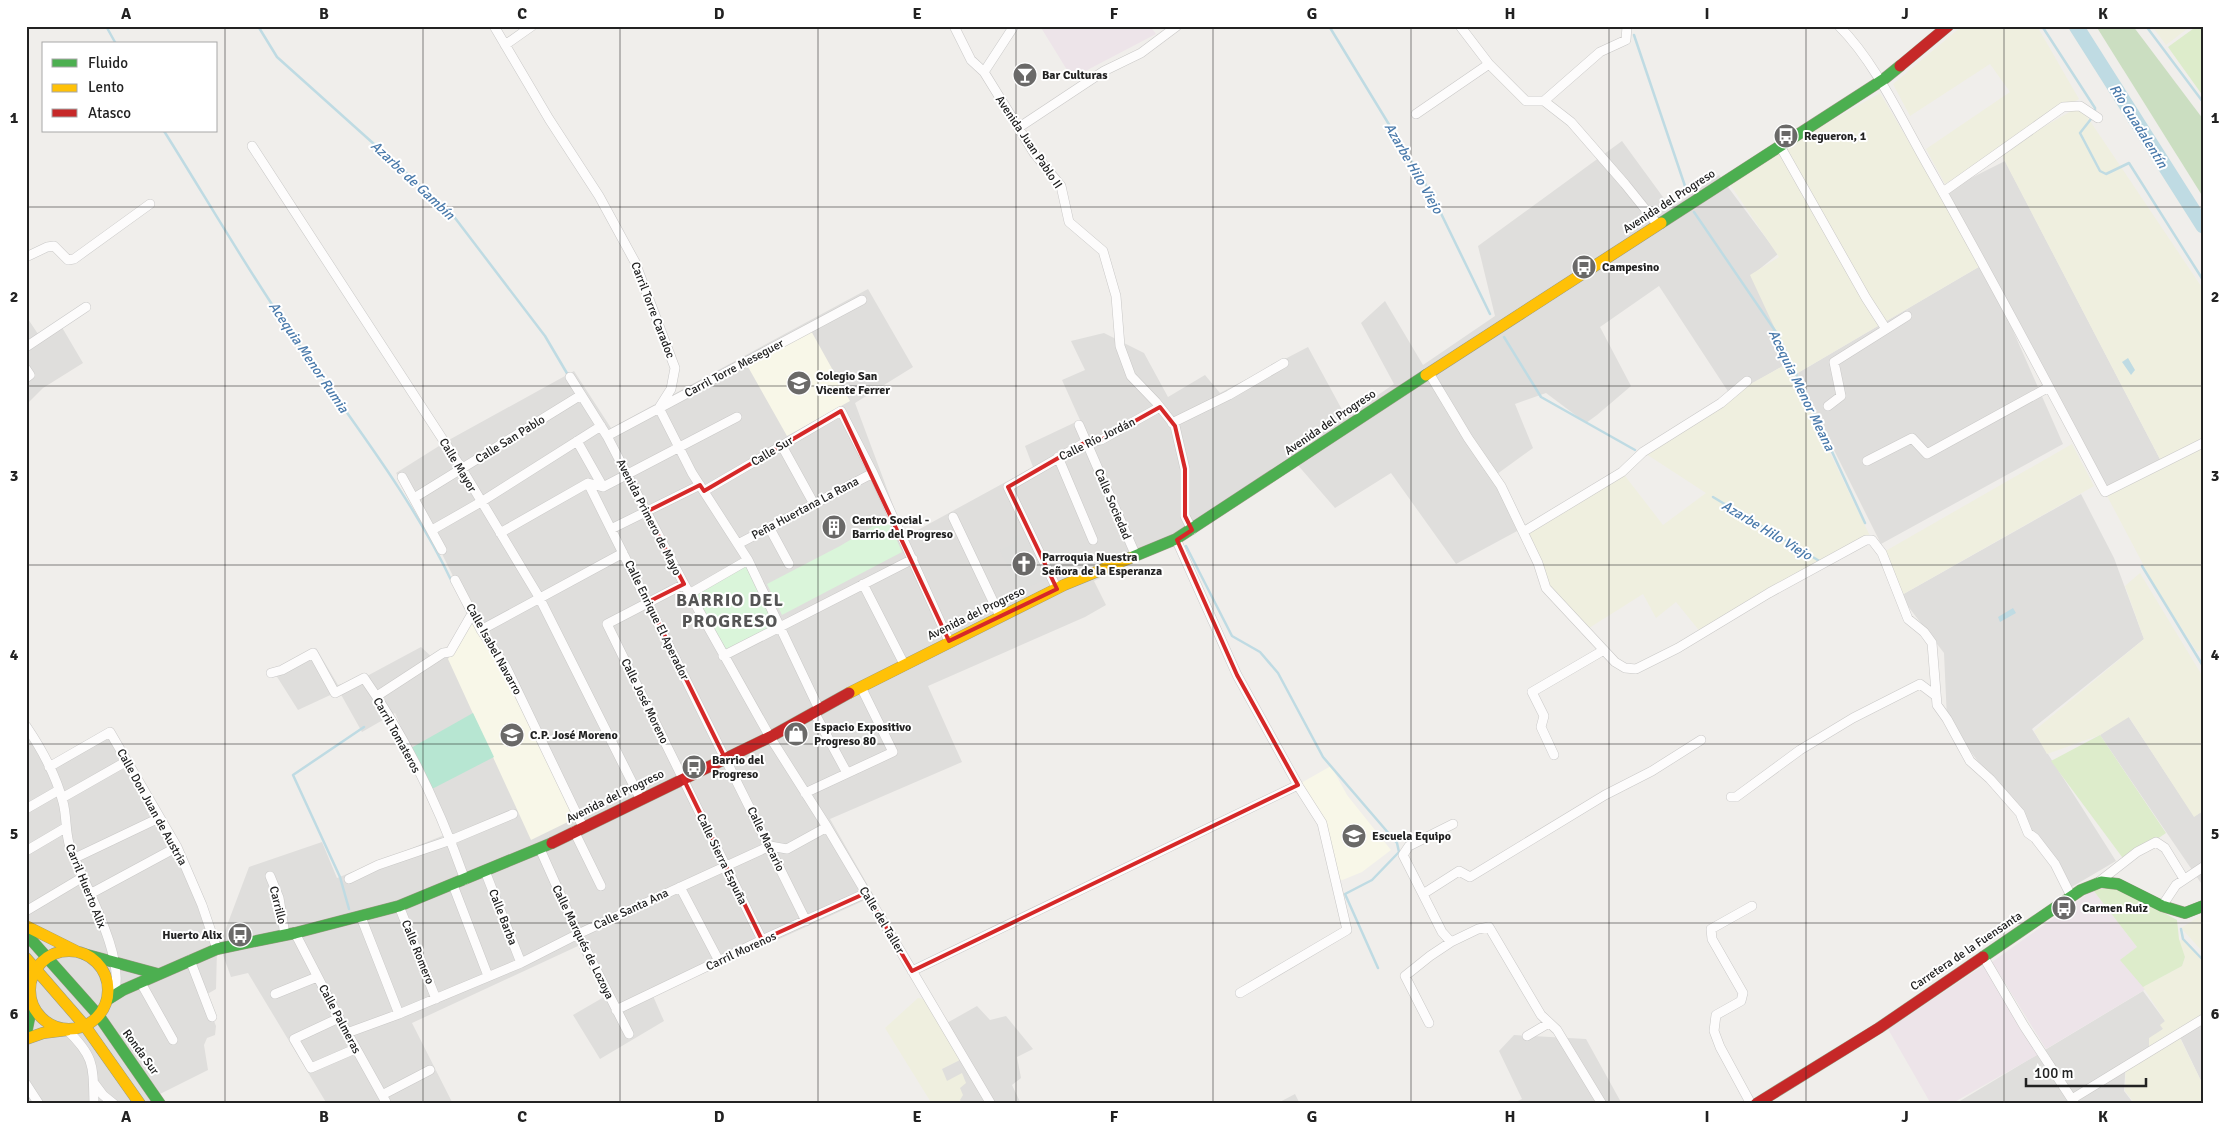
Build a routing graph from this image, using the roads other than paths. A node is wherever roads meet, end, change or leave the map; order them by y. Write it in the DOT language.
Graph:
graph roads {
  1 [pos="494,26"];
  2 [pos="532,26"];
  3 [pos="954,26"];
  4 [pos="1014,26"];
  5 [pos="1177,26"];
  6 [pos="1460,26"];
  7 [pos="1839,26"];
  8 [pos="1948,26"];
  9 [pos="1627,27"];
  10 [pos="504,45"];
  11 [pos="1490,64"];
  12 [pos="984,72"];
  13 [pos="1880,82"];
  14 [pos="1544,101"];
  15 [pos="1416,114"];
  16 [pos="2098,118"];
  17 [pos="1018,128"];
  18 [pos="252,146"];
  19 [pos="1780,146"];
  20 [pos="1943,192"];
  21 [pos="150,204"];
  22 [pos="1658,225"];
  23 [pos="26,257"];
  24 [pos="862,300"];
  25 [pos="86,307"];
  26 [pos="1907,316"];
  27 [pos="1886,329"];
  28 [pos="26,346"];
  29 [pos="1284,363"];
  30 [pos="26,369"];
  31 [pos="1429,372"];
  32 [pos="570,377"];
  33 [pos="26,378"];
  34 [pos="1748,381"];
  35 [pos="2049,387"];
  36 [pos="581,395"];
  37 [pos="1828,406"];
  38 [pos="1160,407"];
  39 [pos="659,408"];
  40 [pos="737,417"];
  41 [pos="1172,423"];
  42 [pos="1079,424"];
  43 [pos="600,426"];
  44 [pos="607,436"];
  45 [pos="577,441"];
  46 [pos="1086,442"];
  47 [pos="2203,443"];
  48 [pos="679,446"];
  49 [pos="782,446"];
  50 [pos="1058,457"];
  51 [pos="1867,461"];
  52 [pos="462,469"];
  53 [pos="873,473"];
  54 [pos="627,475"];
  55 [pos="402,477"];
  56 [pos="588,483"];
  57 [pos="603,487"];
  58 [pos="702,488"];
  59 [pos="414,498"];
  60 [pos="481,502"];
  61 [pos="814,504"];
  62 [pos="646,512"];
  63 [pos="953,517"];
  64 [pos="769,527"];
  65 [pos="611,529"];
  66 [pos="432,530"];
  67 [pos="1192,530"];
  68 [pos="500,532"];
  69 [pos="1523,532"];
  70 [pos="1176,539"];
  71 [pos="1093,540"];
  72 [pos="738,544"];
  73 [pos="442,550"];
  74 [pos="623,553"];
  75 [pos="1136,556"];
  76 [pos="912,559"];
  77 [pos="748,560"];
  78 [pos="789,564"];
  79 [pos="455,580"];
  80 [pos="684,584"];
  81 [pos="863,584"];
  82 [pos="1057,588"];
  83 [pos="689,594"];
  84 [pos="539,597"];
  85 [pos="648,602"];
  86 [pos="473,612"];
  87 [pos="1000,616"];
  88 [pos="780,626"];
  89 [pos="481,630"];
  90 [pos="950,641"];
  91 [pos="1604,650"];
  92 [pos="724,656"];
  93 [pos="904,664"];
  94 [pos="271,673"];
  95 [pos="861,687"];
  96 [pos="377,696"];
  97 [pos="1936,696"];
  98 [pos="816,710"];
  99 [pos="26,726"];
  100 [pos="770,737"];
  101 [pos="1701,740"];
  102 [pos="1554,755"];
  103 [pos="725,758"];
  104 [pos="127,761"];
  105 [pos="48,767"];
  106 [pos="847,773"];
  107 [pos="682,778"];
  108 [pos="1298,785"];
  109 [pos="805,792"];
  110 [pos="60,794"];
  111 [pos="1731,797"];
  112 [pos="640,798"];
  113 [pos="26,809"];
  114 [pos="513,814"];
  115 [pos="159,818"];
  116 [pos="1453,824"];
  117 [pos="827,827"];
  118 [pos="65,828"];
  119 [pos="578,829"];
  120 [pos="451,840"];
  121 [pos="770,846"];
  122 [pos="177,847"];
  123 [pos="540,849"];
  124 [pos="26,851"];
  125 [pos="74,858"];
  126 [pos="727,865"];
  127 [pos="2203,867"];
  128 [pos="485,871"];
  129 [pos="82,876"];
  130 [pos="270,876"];
  131 [pos="349,878"];
  132 [pos="465,880"];
  133 [pos="2184,880"];
  134 [pos="453,884"];
  135 [pos="2094,885"];
  136 [pos="601,886"];
  137 [pos="680,887"];
  138 [pos="866,893"];
  139 [pos="90,894"];
  140 [pos="1423,894"];
  141 [pos="2072,896"];
  142 [pos="399,906"];
  143 [pos="1752,906"];
  144 [pos="2162,906"];
  145 [pos="2203,906"];
  146 [pos="27,912"];
  147 [pos="361,916"];
  148 [pos="806,921"];
  149 [pos="26,926"];
  150 [pos="26,934"];
  151 [pos="290,934"];
  152 [pos="578,934"];
  153 [pos="762,940"];
  154 [pos="1451,942"];
  155 [pos="217,949"];
  156 [pos="80,953"];
  157 [pos="1983,956"];
  158 [pos="48,957"];
  159 [pos="26,958"];
  160 [pos="190,960"];
  161 [pos="718,961"];
  162 [pos="521,962"];
  163 [pos="114,963"];
  164 [pos="36,968"];
  165 [pos="912,971"];
  166 [pos="158,974"];
  167 [pos="488,976"];
  168 [pos="318,977"];
  169 [pos="141,983"];
  170 [pos="28,986"];
  171 [pos="275,994"];
  172 [pos="1240,994"];
  173 [pos="110,998"];
  174 [pos="436,999"];
  175 [pos="32,1004"];
  176 [pos="616,1010"];
  177 [pos="399,1014"];
  178 [pos="99,1016"];
  179 [pos="212,1017"];
  180 [pos="339,1018"];
  181 [pos="2203,1019"];
  182 [pos="1428,1023"];
  183 [pos="1549,1023"];
  184 [pos="85,1026"];
  185 [pos="67,1030"];
  186 [pos="347,1033"];
  187 [pos="629,1034"];
  188 [pos="26,1035"];
  189 [pos="1527,1036"];
  190 [pos="26,1039"];
  191 [pos="173,1040"];
  192 [pos="81,1044"];
  193 [pos="355,1049"];
  194 [pos="430,1070"];
  195 [pos="94,1083"];
  196 [pos="26,1084"];
  197 [pos="382,1095"];
  198 [pos="2073,1101"];
  199 [pos="39,1104"];
  200 [pos="94,1104"];
  201 [pos="114,1104"];
  202 [pos="140,1104"];
  203 [pos="160,1104"];
  204 [pos="387,1104"];
  205 [pos="991,1104"];
  206 [pos="1602,1104"];
  207 [pos="1750,1104"];
  208 [pos="1756,1104"];
  1 -- 10 [label="street, Carril Torre Caradoc"];
  2 -- 10 [label="street"];
  3 -- 12 [label="street, Avenida Juan Pablo II"];
  4 -- 12 [label="street"];
  5 -- 17 [label="street"];
  6 -- 11 [label="street"];
  7 -- 13 [label="street"];
  8 -- 13 [label="main road, Avenida del Progreso"];
  9 -- 14 [label="street"];
  10 -- 39 [label="street, Carril Torre Caradoc"];
  11 -- 14 [label="street"];
  11 -- 15 [label="street"];
  12 -- 17 [label="street, Avenida Juan Pablo II"];
  13 -- 19 [label="main road, Avenida del Progreso"];
  13 -- 20 [label="street"];
  14 -- 22 [label="street"];
  16 -- 20 [label="street"];
  17 -- 38 [label="street, Avenida Juan Pablo II"];
  18 -- 52 [label="street, Calle Mayor"];
  19 -- 22 [label="main road, Avenida del Progreso"];
  19 -- 27 [label="street"];
  20 -- 35 [label="street"];
  21 -- 23 [label="street"];
  22 -- 31 [label="main road, Avenida del Progreso"];
  24 -- 39 [label="street, Carril Torre Meseguer"];
  25 -- 28 [label="street"];
  26 -- 27 [label="street"];
  27 -- 37 [label="street"];
  29 -- 41 [label="street"];
  30 -- 33 [label="street"];
  31 -- 67 [label="main road, Avenida del Progreso"];
  31 -- 69 [label="street"];
  32 -- 36 [label="street, Avenida Primero de Mayo"];
  34 -- 69 [label="street"];
  35 -- 47 [label="street"];
  35 -- 51 [label="street"];
  36 -- 43 [label="street, Avenida Primero de Mayo"];
  36 -- 52 [label="street, Calle San Pablo"];
  38 -- 41 [label="street, Avenida Juan Pablo II"];
  38 -- 46 [label="street, Calle Río Jordán"];
  39 -- 44 [label="street, Carril Torre Meseguer"];
  39 -- 48 [label="street"];
  40 -- 48 [label="street"];
  41 -- 67 [label="street, Avenida Juan Pablo II"];
  42 -- 46 [label="street, Calle Sociedad"];
  43 -- 44 [label="street, Avenida Primero de Mayo"];
  43 -- 45 [label="street"];
  44 -- 54 [label="street, Avenida Primero de Mayo"];
  45 -- 57 [label="street"];
  45 -- 60 [label="street"];
  46 -- 50 [label="street, Calle Río Jordán"];
  46 -- 75 [label="street, Calle Sociedad"];
  48 -- 54 [label="street"];
  48 -- 58 [label="street"];
  49 -- 53 [label="street, Calle Sur"];
  49 -- 58 [label="street, Calle Sur"];
  49 -- 61 [label="street"];
  50 -- 71 [label="street"];
  50 -- 82 [label="street, Calle Río Jordán"];
  52 -- 59 [label="street, Calle San Pablo"];
  52 -- 60 [label="street, Calle Mayor"];
  53 -- 61 [label="street, Peña Huertana La Rana"];
  53 -- 76 [label="street"];
  54 -- 57 [label="street"];
  54 -- 62 [label="street, Avenida Primero de Mayo"];
  55 -- 59 [label="street"];
  56 -- 57 [label="street"];
  56 -- 65 [label="street, Calle Enrique El Aperador"];
  56 -- 68 [label="street"];
  58 -- 62 [label="street, Calle Sur"];
  58 -- 72 [label="street"];
  59 -- 66 [label="street"];
  60 -- 66 [label="street"];
  60 -- 68 [label="street, Calle Mayor"];
  61 -- 64 [label="street, Peña Huertana La Rana"];
  62 -- 65 [label="street, Calle Sur"];
  62 -- 80 [label="street, Avenida Primero de Mayo"];
  63 -- 87 [label="street"];
  64 -- 72 [label="street, Peña Huertana La Rana"];
  64 -- 78 [label="street"];
  65 -- 74 [label="street, Calle Enrique El Aperador"];
  66 -- 73 [label="street"];
  67 -- 70 [label="main road, Avenida del Progreso"];
  68 -- 84 [label="street, Calle Mayor"];
  69 -- 91 [label="street"];
  70 -- 75 [label="main road, Avenida del Progreso"];
  70 -- 108 [label="street"];
  72 -- 77 [label="street"];
  74 -- 84 [label="street"];
  74 -- 85 [label="street, Calle Enrique El Aperador"];
  75 -- 82 [label="main road, Avenida del Progreso"];
  76 -- 81 [label="street"];
  76 -- 90 [label="street"];
  77 -- 83 [label="street"];
  77 -- 88 [label="street"];
  79 -- 86 [label="street, Calle Isabel Navarro"];
  80 -- 83 [label="street, Avenida Primero de Mayo"];
  80 -- 85 [label="street"];
  81 -- 88 [label="street"];
  81 -- 93 [label="street"];
  82 -- 87 [label="main road, Avenida del Progreso"];
  83 -- 92 [label="street, Avenida Primero de Mayo"];
  84 -- 89 [label="street"];
  84 -- 112 [label="street, Calle Mayor"];
  85 -- 103 [label="street, Calle Enrique El Aperador"];
  85 -- 107 [label="street, Calle José Moreno"];
  86 -- 89 [label="street, Calle Isabel Navarro"];
  86 -- 96 [label="street"];
  87 -- 90 [label="main road, Avenida del Progreso"];
  88 -- 92 [label="street"];
  88 -- 98 [label="street"];
  89 -- 119 [label="street, Calle Isabel Navarro"];
  90 -- 93 [label="main road, Avenida del Progreso"];
  91 -- 97 [label="street"];
  91 -- 102 [label="street"];
  92 -- 100 [label="street, Avenida Primero de Mayo"];
  93 -- 95 [label="main road, Avenida del Progreso"];
  94 -- 96 [label="street, Carril Tomateros"];
  95 -- 98 [label="main road, Avenida del Progreso"];
  95 -- 106 [label="street"];
  96 -- 120 [label="street, Carril Tomateros"];
  97 -- 111 [label="street"];
  97 -- 141 [label="street"];
  98 -- 100 [label="main road, Avenida del Progreso"];
  98 -- 106 [label="street"];
  99 -- 105 [label="street, Carril Huerto Alix"];
  100 -- 103 [label="main road, Avenida del Progreso"];
  100 -- 109 [label="street, Calle del Taller"];
  101 -- 140 [label="street"];
  103 -- 107 [label="main road, Avenida del Progreso"];
  103 -- 121 [label="street, Calle Macario"];
  104 -- 105 [label="street, Calle Don Juan de Austria"];
  104 -- 110 [label="street"];
  104 -- 115 [label="street, Calle Don Juan de Austria"];
  105 -- 110 [label="street, Carril Huerto Alix"];
  106 -- 109 [label="street"];
  107 -- 112 [label="main road, Avenida del Progreso"];
  107 -- 126 [label="street, Calle Sierra Espuña"];
  108 -- 165 [label="street"];
  108 -- 172 [label="street"];
  109 -- 117 [label="street, Calle del Taller"];
  110 -- 113 [label="street"];
  110 -- 118 [label="street, Carril Huerto Alix"];
  112 -- 119 [label="main road, Avenida del Progreso"];
  114 -- 120 [label="street"];
  115 -- 122 [label="street, Calle Don Juan de Austria"];
  115 -- 125 [label="street"];
  116 -- 140 [label="street"];
  117 -- 121 [label="street, Calle Santa Ana"];
  117 -- 138 [label="street, Calle del Taller"];
  118 -- 124 [label="street"];
  118 -- 125 [label="street, Carril Huerto Alix"];
  119 -- 123 [label="main road, Avenida del Progreso"];
  119 -- 136 [label="street, Calle Isabel Navarro"];
  120 -- 131 [label="street"];
  120 -- 132 [label="street, Carril Tomateros"];
  121 -- 126 [label="street, Calle Santa Ana"];
  121 -- 148 [label="street, Calle Macario"];
  122 -- 139 [label="street"];
  122 -- 155 [label="street, Calle Don Juan de Austria"];
  123 -- 128 [label="main road, Avenida del Progreso"];
  123 -- 152 [label="street, Calle Marqués de Lozoya"];
  125 -- 129 [label="street, Carril Huerto Alix"];
  126 -- 137 [label="street, Calle Santa Ana"];
  126 -- 153 [label="street, Calle Sierra Espuña"];
  127 -- 133 [label="street"];
  128 -- 132 [label="main road, Avenida del Progreso"];
  128 -- 162 [label="street, Calle Barba"];
  129 -- 139 [label="street, Carril Huerto Alix"];
  129 -- 146 [label="street"];
  130 -- 151 [label="street, Carrillo"];
  132 -- 134 [label="main road, Avenida del Progreso"];
  133 -- 135 [label="street"];
  133 -- 144 [label="street"];
  134 -- 142 [label="main road, Avenida del Progreso"];
  134 -- 167 [label="street"];
  135 -- 141 [label="main road, Carretera de la Fuensanta"];
  135 -- 144 [label="main road, Carretera de la Fuensanta"];
  137 -- 152 [label="street, Calle Santa Ana"];
  137 -- 161 [label="street"];
  138 -- 148 [label="street, Carril Morenos"];
  138 -- 165 [label="street, Calle del Taller"];
  139 -- 163 [label="street, Carril Huerto Alix"];
  140 -- 154 [label="street"];
  141 -- 157 [label="main road, Carretera de la Fuensanta"];
  142 -- 147 [label="main road, Avenida del Progreso"];
  142 -- 174 [label="street, Calle Romero"];
  143 -- 207 [label="street"];
  144 -- 145 [label="main road, Carretera de la Fuensanta"];
  147 -- 151 [label="main road, Avenida del Progreso"];
  147 -- 177 [label="street"];
  148 -- 153 [label="street, Carril Morenos"];
  149 -- 156 [label="main road"];
  150 -- 158 [label="main road, Ronda Sur"];
  151 -- 155 [label="main road, Avenida del Progreso"];
  151 -- 168 [label="street, Calle Palmeras"];
  152 -- 162 [label="street, Calle Santa Ana"];
  152 -- 176 [label="street, Calle Marqués de Lozoya"];
  153 -- 161 [label="street, Carril Morenos"];
  154 -- 182 [label="street"];
  154 -- 183 [label="street"];
  155 -- 160 [label="main road, Avenida del Progreso"];
  156 -- 158 [label="main road"];
  156 -- 163 [label="main road"];
  156 -- 173 [label="main road"];
  157 -- 198 [label="street"];
  157 -- 208 [label="main road, Carretera de la Fuensanta"];
  158 -- 164 [label="main road"];
  158 -- 178 [label="main road, Ronda Sur"];
  159 -- 164 [label="main road"];
  160 -- 166 [label="main road, Avenida del Progreso"];
  160 -- 179 [label="street"];
  161 -- 176 [label="street, Carril Morenos"];
  162 -- 167 [label="street, Calle Santa Ana"];
  163 -- 166 [label="main road"];
  163 -- 173 [label="street, Carril Huerto Alix"];
  164 -- 170 [label="main road"];
  164 -- 184 [label="main road"];
  165 -- 205 [label="street, Calle del Taller"];
  166 -- 169 [label="main road, Avenida del Progreso"];
  167 -- 174 [label="street, Calle Santa Ana"];
  168 -- 171 [label="street"];
  168 -- 180 [label="street, Calle Palmeras"];
  169 -- 173 [label="main road, Avenida del Progreso"];
  169 -- 191 [label="street"];
  170 -- 175 [label="main road"];
  173 -- 178 [label="main road"];
  174 -- 177 [label="street, Calle Santa Ana"];
  175 -- 185 [label="main road"];
  175 -- 188 [label="main road"];
  176 -- 187 [label="street, Calle Marqués de Lozoya"];
  177 -- 186 [label="street, Calle Santa Ana"];
  178 -- 184 [label="main road"];
  178 -- 203 [label="main road, Ronda Sur"];
  180 -- 186 [label="street, Calle Palmeras"];
  180 -- 193 [label="street"];
  181 -- 198 [label="street"];
  183 -- 189 [label="street"];
  183 -- 206 [label="street"];
  184 -- 185 [label="main road"];
  184 -- 192 [label="street"];
  184 -- 202 [label="main road"];
  185 -- 190 [label="main road"];
  185 -- 192 [label="street"];
  186 -- 193 [label="street, Calle Palmeras"];
  192 -- 195 [label="street"];
  193 -- 197 [label="street, Calle Palmeras"];
  194 -- 197 [label="street"];
  195 -- 200 [label="street"];
  195 -- 201 [label="street"];
  196 -- 199 [label="street"];
  197 -- 204 [label="street, Calle Palmeras"];
}
